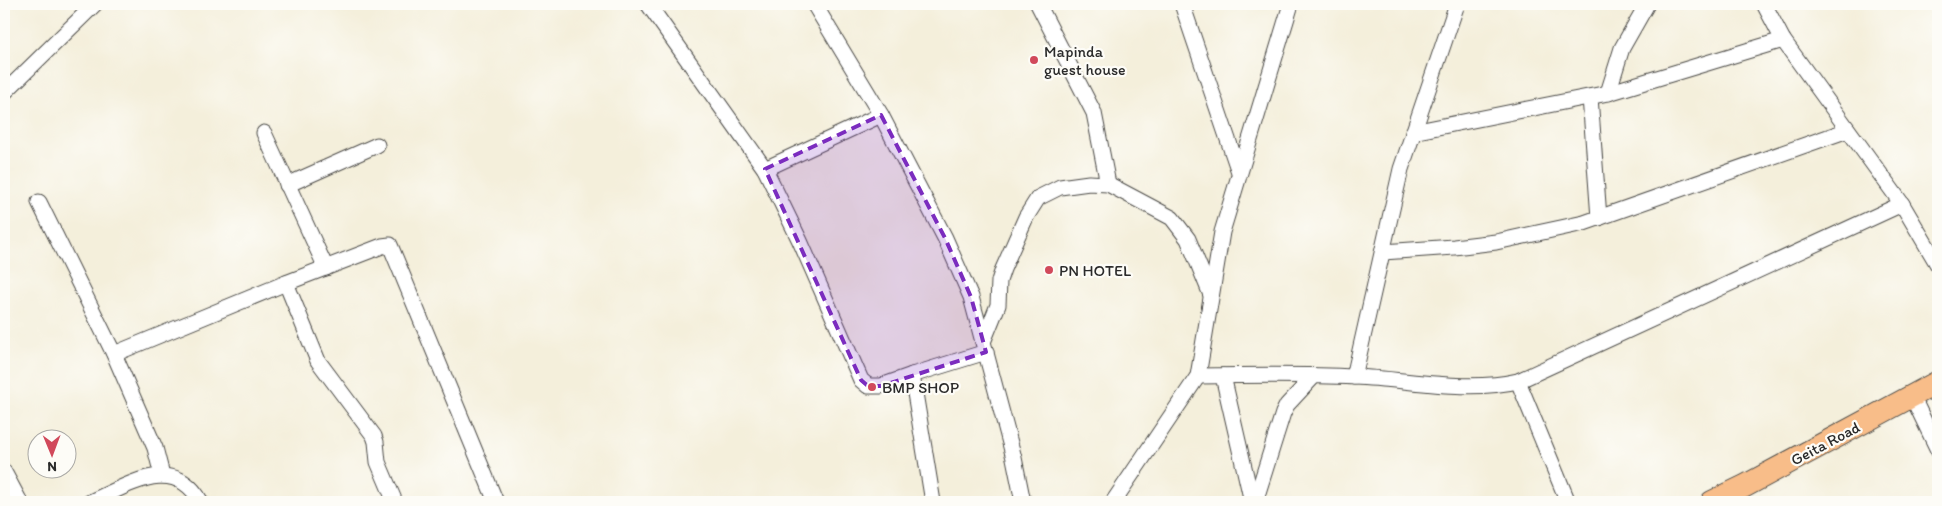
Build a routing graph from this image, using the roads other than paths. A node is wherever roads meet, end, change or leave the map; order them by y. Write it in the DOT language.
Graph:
graph roads {
  1 [pos="95,4"];
  2 [pos="648,4"];
  3 [pos="814,4"];
  4 [pos="1038,4"];
  5 [pos="1182,4"];
  6 [pos="1290,4"];
  7 [pos="1458,4"];
  8 [pos="1647,4"];
  9 [pos="1764,4"];
  10 [pos="1776,4"];
  11 [pos="1774,22"];
  12 [pos="1782,40"];
  13 [pos="4,93"];
  14 [pos="1608,93"];
  15 [pos="1590,97"];
  16 [pos="881,116"];
  17 [pos="1848,130"];
  18 [pos="1413,132"];
  19 [pos="264,133"];
  20 [pos="377,145"];
  21 [pos="765,169"];
  22 [pos="1239,172"];
  23 [pos="287,184"];
  24 [pos="1108,184"];
  25 [pos="39,202"];
  26 [pos="1902,204"];
  27 [pos="1599,218"];
  28 [pos="1383,252"];
  29 [pos="1938,265"];
  30 [pos="326,268"];
  31 [pos="286,283"];
  32 [pos="1211,295"];
  33 [pos="985,347"];
  34 [pos="114,354"];
  35 [pos="912,374"];
  36 [pos="1198,376"];
  37 [pos="1223,376"];
  38 [pos="1314,376"];
  39 [pos="1354,377"];
  40 [pos="1518,381"];
  41 [pos="1938,382"];
  42 [pos="1912,396"];
  43 [pos="1938,450"];
  44 [pos="4,472"];
  45 [pos="162,475"];
  46 [pos="20,502"];
  47 [pos="90,502"];
  48 [pos="201,502"];
  49 [pos="395,502"];
  50 [pos="496,502"];
  51 [pos="933,502"];
  52 [pos="1023,502"];
  53 [pos="1113,502"];
  54 [pos="1254,502"];
  55 [pos="1568,502"];
  56 [pos="1712,502"];
  1 -- 13 [label="street"];
  2 -- 21 [label="street"];
  3 -- 16 [label="street"];
  4 -- 24 [label="street"];
  5 -- 22 [label="street"];
  6 -- 22 [label="street"];
  7 -- 18 [label="street"];
  8 -- 14 [label="street"];
  9 -- 11 [label="street"];
  10 -- 11 [label="street"];
  11 -- 12 [label="street"];
  12 -- 14 [label="street"];
  12 -- 17 [label="street"];
  14 -- 15 [label="street"];
  15 -- 18 [label="street"];
  15 -- 27 [label="street"];
  16 -- 21 [label="street"];
  16 -- 33 [label="street"];
  17 -- 26 [label="street"];
  17 -- 27 [label="street"];
  18 -- 28 [label="street"];
  19 -- 23 [label="street"];
  20 -- 23 [label="street"];
  21 -- 35 [label="street"];
  22 -- 32 [label="street"];
  23 -- 30 [label="street"];
  24 -- 32 [label="street"];
  24 -- 33 [label="street"];
  25 -- 34 [label="street"];
  26 -- 29 [label="street"];
  26 -- 40 [label="street"];
  27 -- 28 [label="street"];
  28 -- 39 [label="street"];
  30 -- 31 [label="street"];
  30 -- 50 [label="street"];
  31 -- 34 [label="street"];
  31 -- 49 [label="street"];
  32 -- 36 [label="street"];
  33 -- 35 [label="street"];
  33 -- 52 [label="street"];
  34 -- 45 [label="street"];
  35 -- 51 [label="street"];
  36 -- 37 [label="street"];
  36 -- 53 [label="street"];
  37 -- 38 [label="street"];
  37 -- 54 [label="street"];
  38 -- 39 [label="street"];
  38 -- 54 [label="street"];
  39 -- 40 [label="street"];
  40 -- 55 [label="street"];
  41 -- 42 [label="highway, Geita Road"];
  42 -- 43 [label="street"];
  42 -- 56 [label="highway, Geita Road"];
  44 -- 46 [label="street"];
  45 -- 47 [label="street"];
  45 -- 48 [label="street"];
}
